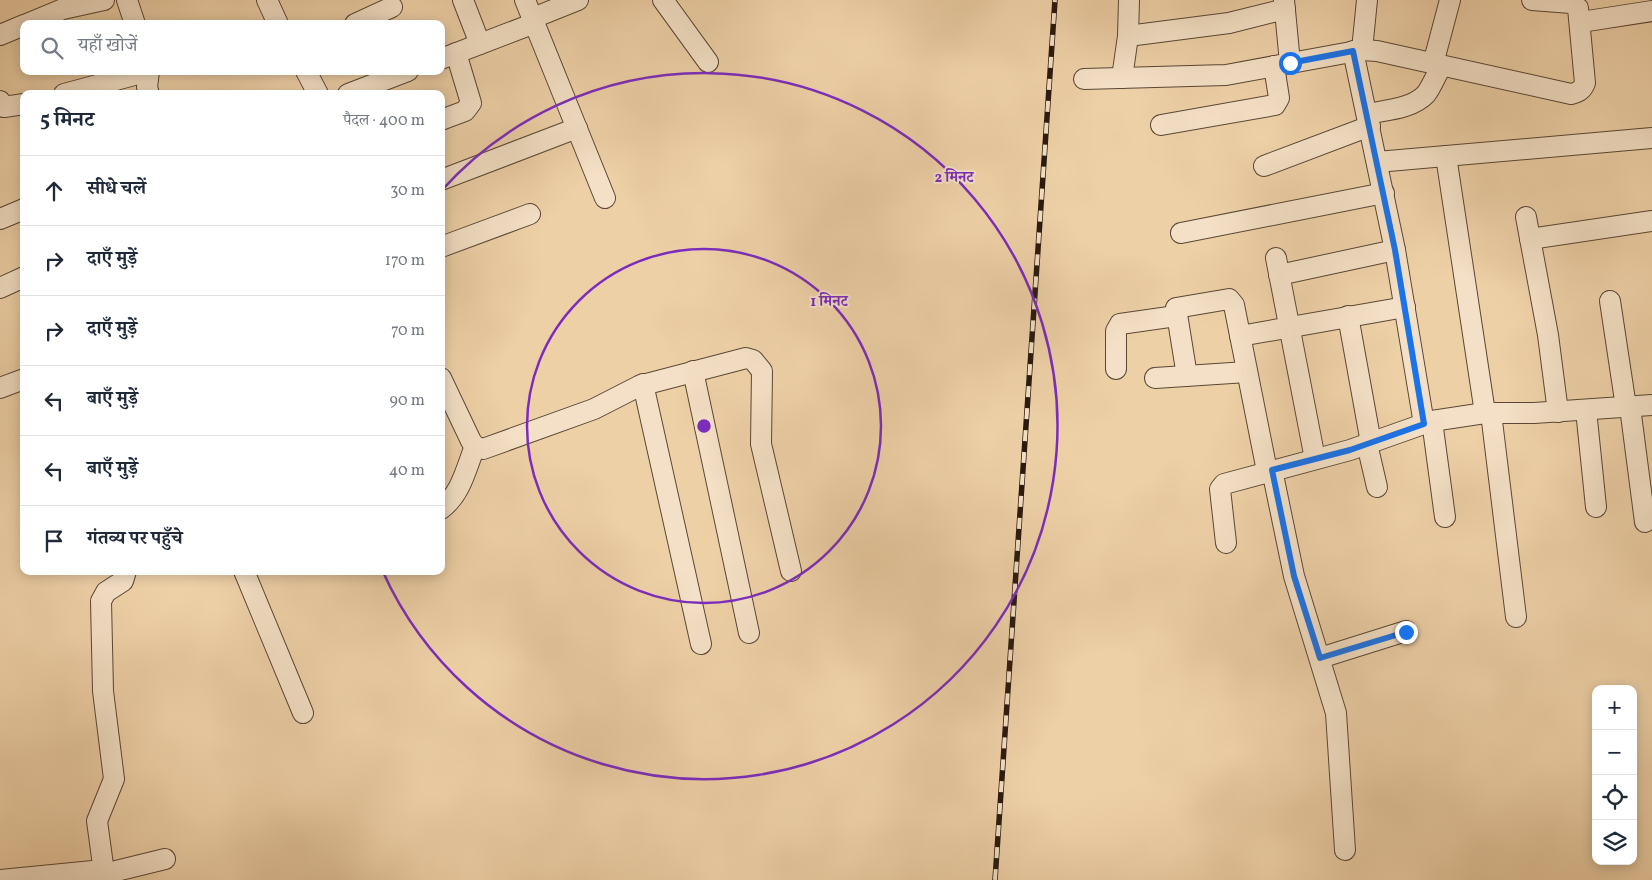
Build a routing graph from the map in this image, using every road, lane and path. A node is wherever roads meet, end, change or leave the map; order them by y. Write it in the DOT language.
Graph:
graph roads {
  1 [pos="104,0"];
  2 [pos="127,0"];
  3 [pos="266,0"];
  4 [pos="463,0"];
  5 [pos="525,0"];
  6 [pos="578,0"];
  7 [pos="662,0"];
  8 [pos="1129,0"];
  9 [pos="1367,0"];
  10 [pos="1450,0"];
  11 [pos="1532,0"];
  12 [pos="1284,4"];
  13 [pos="392,7"];
  14 [pos="1652,14"];
  15 [pos="35,20"];
  16 [pos="134,20"];
  17 [pos="276,20"];
  18 [pos="364,20"];
  19 [pos="534,20"];
  20 [pos="1581,22"];
  21 [pos="20,26"];
  22 [pos="0,35"];
  23 [pos="1128,36"];
  24 [pos="480,44"];
  25 [pos="1358,50"];
  26 [pos="449,56"];
  27 [pos="708,62"];
  28 [pos="1282,64"];
  29 [pos="1437,66"];
  30 [pos="134,75"];
  31 [pos="148,75"];
  32 [pos="308,75"];
  33 [pos="398,75"];
  34 [pos="1122,78"];
  35 [pos="1084,80"];
  36 [pos="79,90"];
  37 [pos="148,90"];
  38 [pos="316,90"];
  39 [pos="358,90"];
  40 [pos="0,101"];
  41 [pos="20,105"];
  42 [pos="445,118"];
  43 [pos="1368,120"];
  44 [pos="1161,125"];
  45 [pos="577,128"];
  46 [pos="1652,138"];
  47 [pos="1446,156"];
  48 [pos="1377,162"];
  49 [pos="1264,166"];
  50 [pos="445,178"];
  51 [pos="1384,193"];
  52 [pos="605,198"];
  53 [pos="20,211"];
  54 [pos="530,214"];
  55 [pos="1526,217"];
  56 [pos="0,219"];
  57 [pos="1652,221"];
  58 [pos="1181,233"];
  59 [pos="1530,239"];
  60 [pos="445,246"];
  61 [pos="1395,250"];
  62 [pos="20,279"];
  63 [pos="0,288"];
  64 [pos="1610,301"];
  65 [pos="1405,307"];
  66 [pos="1176,316"];
  67 [pos="1348,316"];
  68 [pos="1289,326"];
  69 [pos="1240,336"];
  70 [pos="1116,368"];
  71 [pos="693,371"];
  72 [pos="1247,372"];
  73 [pos="1187,376"];
  74 [pos="1155,378"];
  75 [pos="20,380"];
  76 [pos="643,384"];
  77 [pos="445,386"];
  78 [pos="0,388"];
  79 [pos="1652,405"];
  80 [pos="1628,407"];
  81 [pos="1586,410"];
  82 [pos="1558,412"];
  83 [pos="1488,413"];
  84 [pos="1428,422"];
  85 [pos="1369,444"];
  86 [pos="474,446"];
  87 [pos="1315,459"];
  88 [pos="1270,471"];
  89 [pos="1377,487"];
  90 [pos="445,506"];
  91 [pos="1596,507"];
  92 [pos="1445,517"];
  93 [pos="1645,522"];
  94 [pos="1226,543"];
  95 [pos="790,571"];
  96 [pos="125,575"];
  97 [pos="246,575"];
  98 [pos="1516,617"];
  99 [pos="1406,632"];
  100 [pos="749,633"];
  101 [pos="701,644"];
  102 [pos="1320,658"];
  103 [pos="303,713"];
  104 [pos="1345,850"];
  105 [pos="165,859"];
  106 [pos="104,875"];
  107 [pos="0,880"];
  1 -- 15 [label="street"];
  2 -- 16 [label="street"];
  3 -- 17 [label="street"];
  4 -- 24 [label="street"];
  5 -- 19 [label="street"];
  6 -- 19 [label="street"];
  7 -- 27 [label="street"];
  8 -- 23 [label="street"];
  9 -- 25 [label="street"];
  10 -- 29 [label="street"];
  11 -- 20 [label="street"];
  12 -- 23 [label="street"];
  12 -- 28 [label="street"];
  13 -- 18 [label="street"];
  14 -- 20 [label="street"];
  19 -- 24 [label="street"];
  19 -- 45 [label="street"];
  20 -- 29 [label="street"];
  21 -- 22 [label="street"];
  23 -- 34 [label="street"];
  24 -- 26 [label="street"];
  25 -- 28 [label="street"];
  25 -- 29 [label="street"];
  25 -- 43 [label="street"];
  26 -- 42 [label="street"];
  28 -- 34 [label="street"];
  28 -- 44 [label="street"];
  29 -- 43 [label="street"];
  30 -- 36 [label="street"];
  31 -- 37 [label="street"];
  32 -- 38 [label="street"];
  33 -- 39 [label="street"];
  34 -- 35 [label="street"];
  40 -- 41 [label="street"];
  43 -- 48 [label="street"];
  43 -- 49 [label="street"];
  45 -- 50 [label="street"];
  45 -- 52 [label="street"];
  46 -- 47 [label="street"];
  47 -- 48 [label="street"];
  47 -- 83 [label="street"];
  48 -- 51 [label="street"];
  51 -- 58 [label="street"];
  51 -- 61 [label="street"];
  53 -- 56 [label="street"];
  54 -- 60 [label="street"];
  55 -- 59 [label="street"];
  57 -- 59 [label="street"];
  59 -- 82 [label="street"];
  61 -- 65 [label="street"];
  61 -- 68 [label="street"];
  62 -- 63 [label="street"];
  64 -- 80 [label="street"];
  65 -- 67 [label="street"];
  65 -- 84 [label="street"];
  66 -- 69 [label="street"];
  66 -- 70 [label="street"];
  66 -- 73 [label="street"];
  67 -- 68 [label="street"];
  67 -- 85 [label="street"];
  68 -- 69 [label="street"];
  68 -- 87 [label="street"];
  69 -- 72 [label="street"];
  71 -- 76 [label="street"];
  71 -- 95 [label="street"];
  71 -- 100 [label="street"];
  72 -- 73 [label="street"];
  72 -- 88 [label="street"];
  73 -- 74 [label="street"];
  75 -- 78 [label="street"];
  76 -- 86 [label="street"];
  76 -- 101 [label="street"];
  77 -- 86 [label="street"];
  79 -- 80 [label="street"];
  80 -- 81 [label="street"];
  80 -- 93 [label="street"];
  81 -- 82 [label="street"];
  81 -- 91 [label="street"];
  82 -- 83 [label="street"];
  83 -- 84 [label="street"];
  83 -- 98 [label="street"];
  84 -- 85 [label="street"];
  84 -- 92 [label="street"];
  85 -- 87 [label="street"];
  85 -- 89 [label="street"];
  86 -- 90 [label="street"];
  87 -- 88 [label="street"];
  88 -- 94 [label="street"];
  88 -- 102 [label="street"];
  96 -- 106 [label="street"];
  97 -- 103 [label="street"];
  99 -- 102 [label="street"];
  102 -- 104 [label="street"];
  105 -- 106 [label="street"];
  106 -- 107 [label="street"];
}
